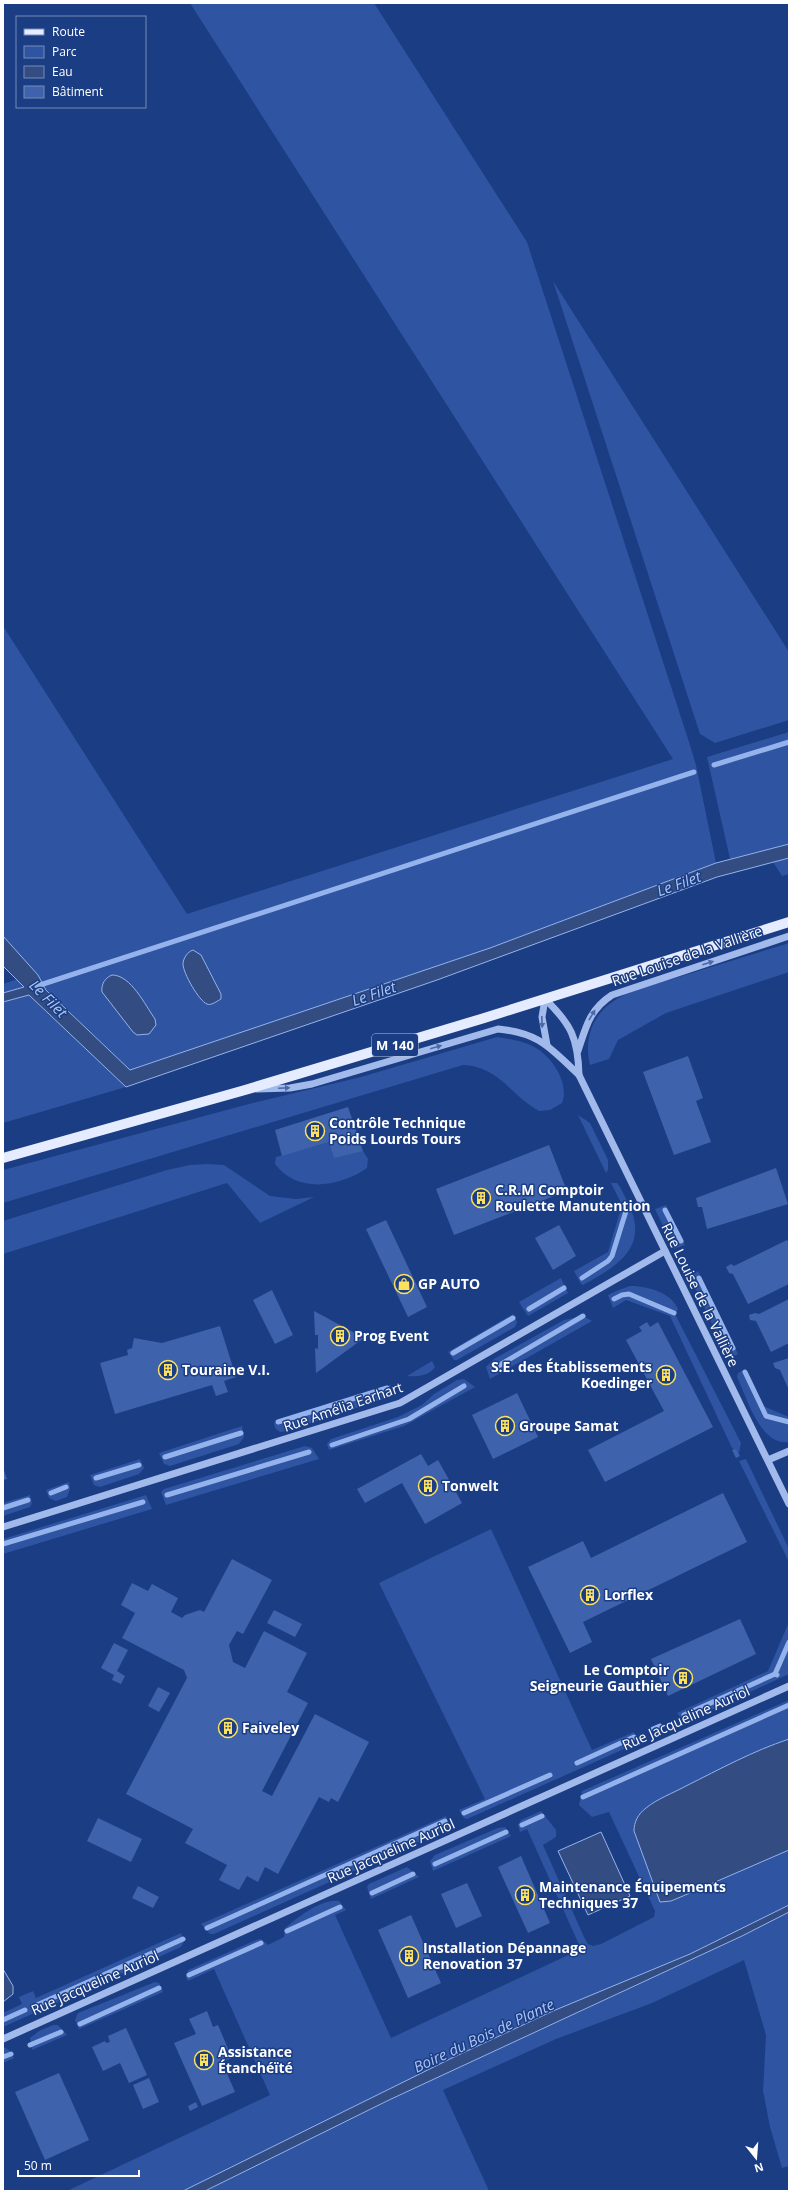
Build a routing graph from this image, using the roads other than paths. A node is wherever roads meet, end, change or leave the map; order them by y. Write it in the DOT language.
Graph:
graph roads {
  1 [pos="789,922"];
  2 [pos="789,936"];
  3 [pos="545,999"];
  4 [pos="547,1045"];
  5 [pos="578,1051"];
  6 [pos="579,1075"];
  7 [pos="245,1090"];
  8 [pos="3,1158"];
  9 [pos="665,1251"];
  10 [pos="789,1451"];
  11 [pos="768,1460"];
  12 [pos="789,1504"];
  13 [pos="3,1527"];
  14 [pos="789,1686"];
  15 [pos="3,2039"];
  1 -- 3 [label="main road, M 140"];
  5 -- 2 [label="street, Rue Louise de la Vallière, one-way"];
  3 -- 4 [label="street, one-way"];
  3 -- 5 [label="street, Rue Louise de la Vallière"];
  3 -- 7 [label="main road, M 140"];
  4 -- 6 [label="street, Rue Louise de la Vallière"];
  7 -- 4 [label="street, Rue Louise de la Vallière, one-way"];
  5 -- 6 [label="street, Rue Louise de la Vallière"];
  6 -- 9 [label="street, Rue Louise de la Vallière"];
  7 -- 8 [label="main road, M 140"];
  9 -- 11 [label="street, Rue Louise de la Vallière"];
  9 -- 13 [label="street, Rue Amélia Earhart"];
  10 -- 11 [label="street"];
  11 -- 12 [label="street, Rue Louise de la Vallière"];
  14 -- 15 [label="street, Rue Jacqueline Auriol"];
}
